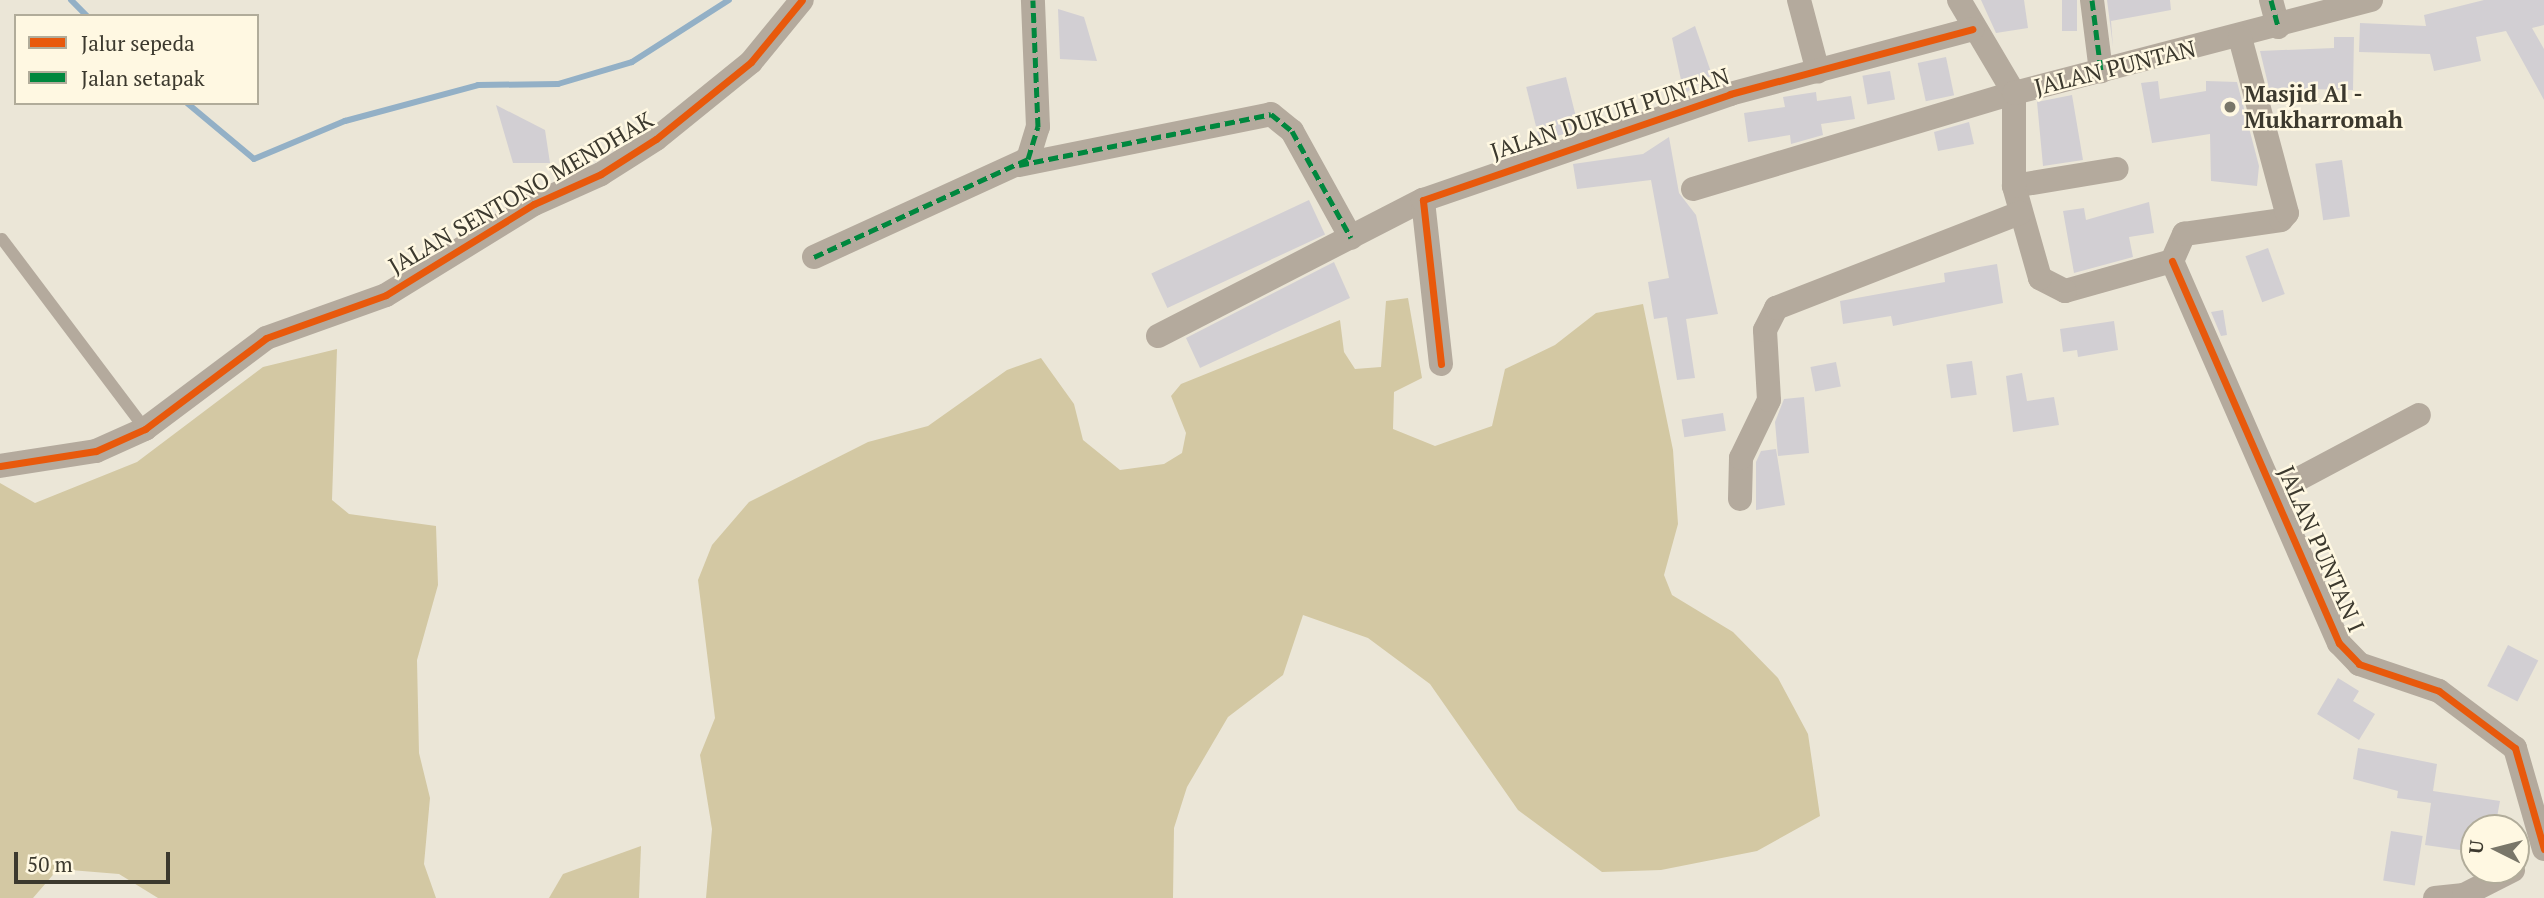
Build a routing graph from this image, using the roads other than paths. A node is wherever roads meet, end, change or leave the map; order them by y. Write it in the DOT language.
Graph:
graph roads {
  1 [pos="802,0"];
  2 [pos="1033,0"];
  3 [pos="1799,0"];
  4 [pos="1959,0"];
  5 [pos="2092,0"];
  6 [pos="2271,0"];
  7 [pos="2371,0"];
  8 [pos="2278,27"];
  9 [pos="1972,29"];
  10 [pos="2240,37"];
  11 [pos="2101,71"];
  12 [pos="1818,72"];
  13 [pos="2014,93"];
  14 [pos="1019,166"];
  15 [pos="2117,169"];
  16 [pos="2014,186"];
  17 [pos="1693,189"];
  18 [pos="1423,200"];
  19 [pos="2020,213"];
  20 [pos="1351,238"];
  21 [pos="2,239"];
  22 [pos="814,257"];
  23 [pos="2172,261"];
  24 [pos="1157,336"];
  25 [pos="1441,364"];
  26 [pos="2419,415"];
  27 [pos="145,429"];
  28 [pos="0,466"];
  29 [pos="2274,492"];
  30 [pos="1740,499"];
  31 [pos="2544,849"];
  32 [pos="2486,884"];
  33 [pos="2435,898"];
  1 -- 27 [label="street, JALAN SENTONO MENDHAK"];
  2 -- 14 [label="street"];
  3 -- 12 [label="street"];
  4 -- 9 [label="street"];
  5 -- 11 [label="street"];
  6 -- 8 [label="street"];
  7 -- 8 [label="street, JALAN PUNTAN"];
  8 -- 10 [label="street, JALAN PUNTAN"];
  9 -- 12 [label="street, JALAN DUKUH PUNTAN"];
  9 -- 13 [label="street"];
  10 -- 11 [label="street, JALAN PUNTAN"];
  10 -- 23 [label="street"];
  11 -- 13 [label="street, JALAN PUNTAN"];
  12 -- 18 [label="street, JALAN DUKUH PUNTAN"];
  13 -- 16 [label="street, JALAN PUNTAN"];
  13 -- 17 [label="street"];
  14 -- 20 [label="street"];
  14 -- 22 [label="street"];
  15 -- 16 [label="street"];
  16 -- 19 [label="street, JALAN PUNTAN"];
  18 -- 20 [label="street, JALAN DUKUH PUNTAN"];
  18 -- 25 [label="street"];
  19 -- 23 [label="street, JALAN PUNTAN"];
  19 -- 30 [label="street"];
  20 -- 24 [label="street, JALAN DUKUH PUNTAN"];
  21 -- 27 [label="lane"];
  23 -- 29 [label="street, JALAN PUNTAN I"];
  26 -- 29 [label="street"];
  27 -- 28 [label="street, JALAN SENTONO MENDHAK"];
  29 -- 31 [label="street, JALAN PUNTAN I"];
  32 -- 33 [label="street"];
}
